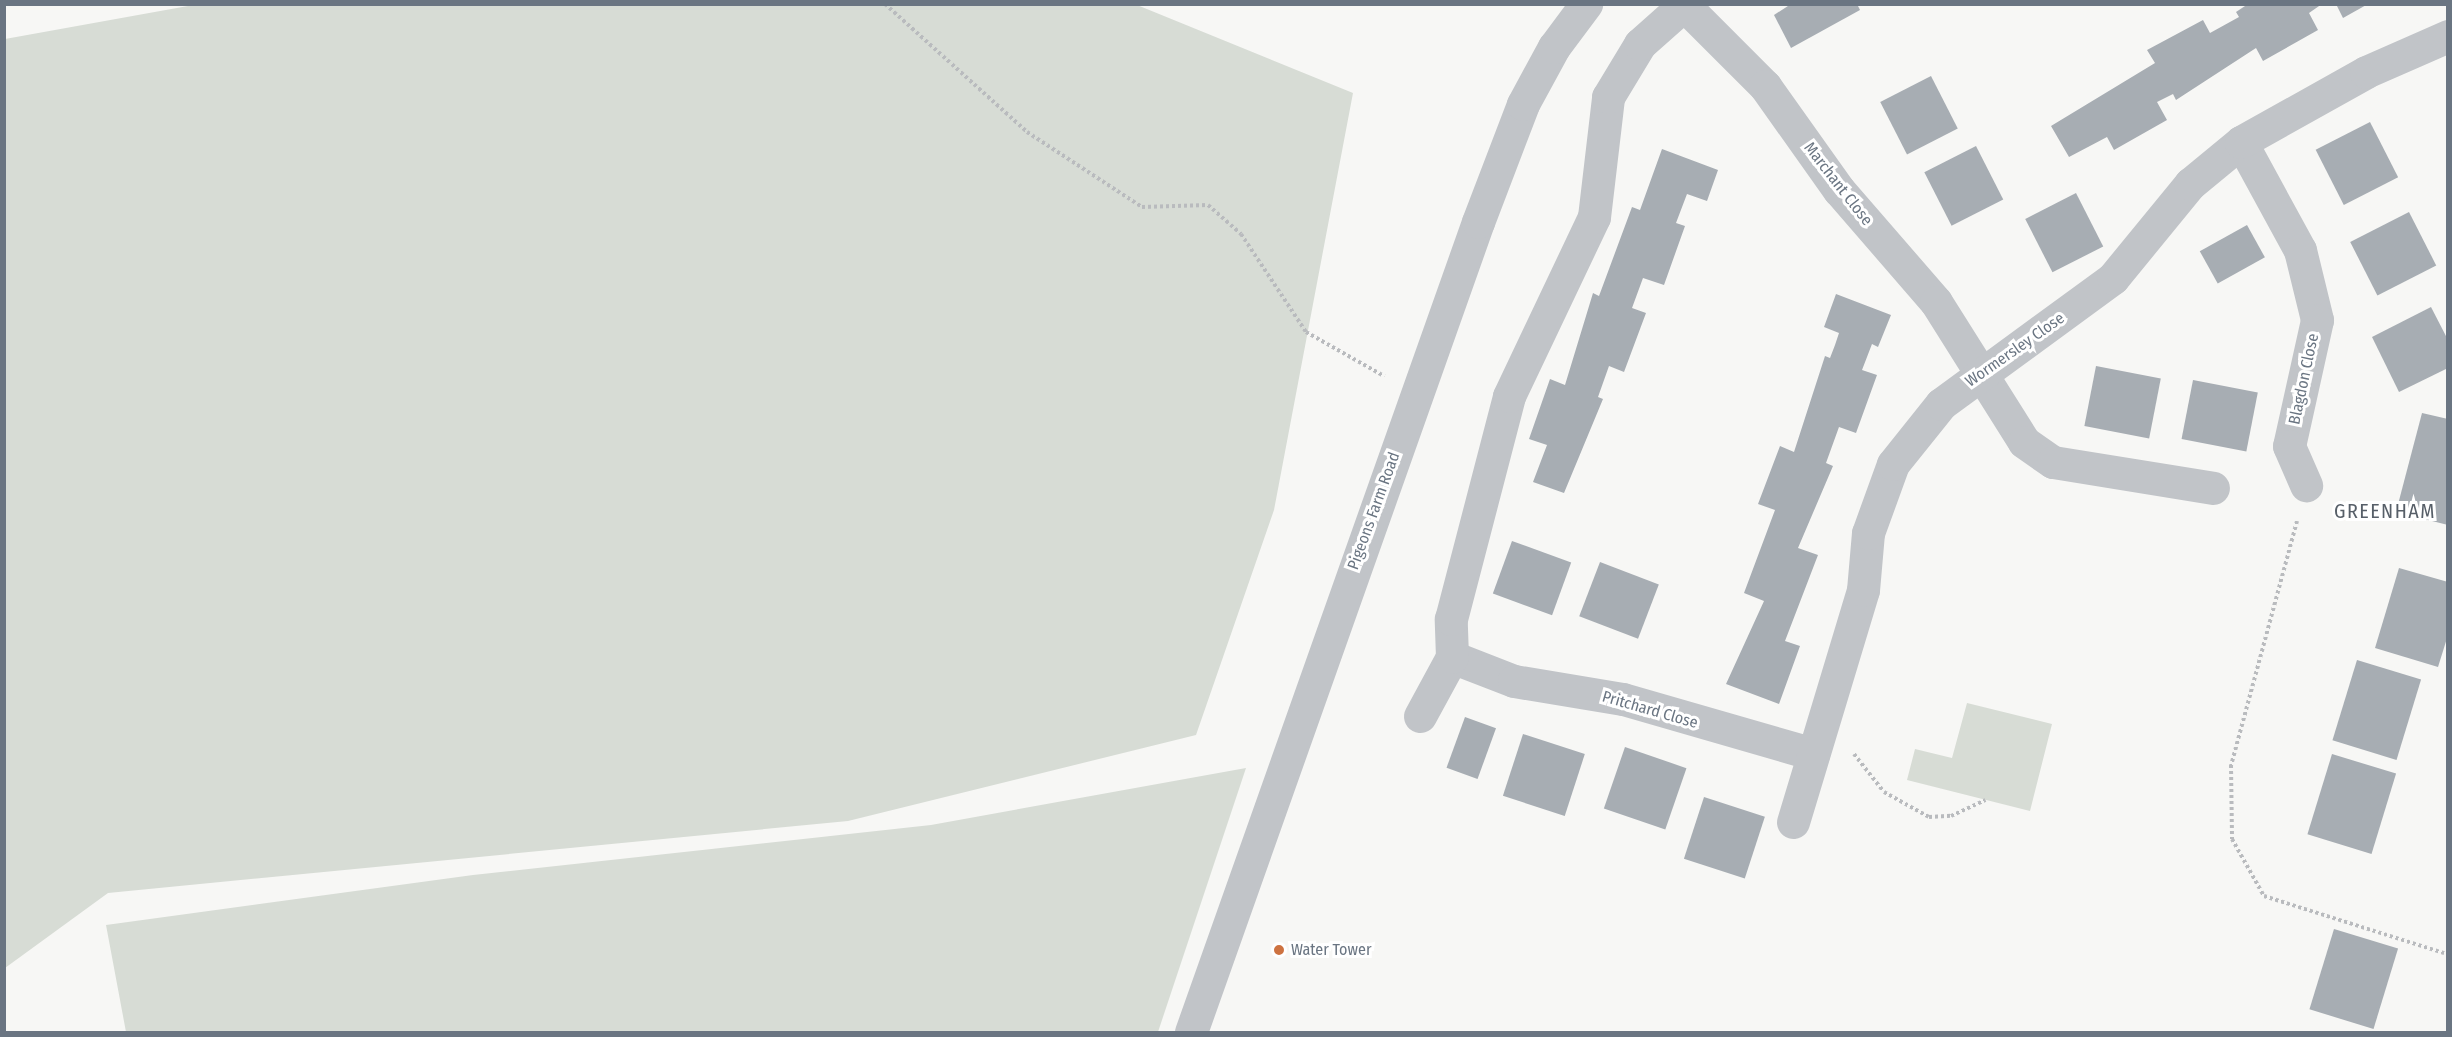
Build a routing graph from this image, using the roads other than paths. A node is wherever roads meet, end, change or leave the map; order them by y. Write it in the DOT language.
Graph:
graph roads {
  1 [pos="1586,4"];
  2 [pos="1685,5"];
  3 [pos="2448,36"];
  4 [pos="2241,142"];
  5 [pos="1982,372"];
  6 [pos="2306,485"];
  7 [pos="2213,488"];
  8 [pos="1452,657"];
  9 [pos="1420,716"];
  10 [pos="1813,754"];
  11 [pos="1793,822"];
  12 [pos="1191,1032"];
  1 -- 12 [label="street, Pigeons Farm Road"];
  2 -- 5 [label="street, Marchant Close"];
  2 -- 8 [label="street, Marchant Close"];
  3 -- 4 [label="street, Wormersley Close"];
  4 -- 5 [label="street, Wormersley Close"];
  4 -- 6 [label="street, Blagdon Close"];
  5 -- 7 [label="street, Marchant Close"];
  5 -- 10 [label="street, Wormersley Close"];
  8 -- 9 [label="street"];
  8 -- 10 [label="street, Pritchard Close"];
  10 -- 11 [label="street, Wormersley Close"];
}
